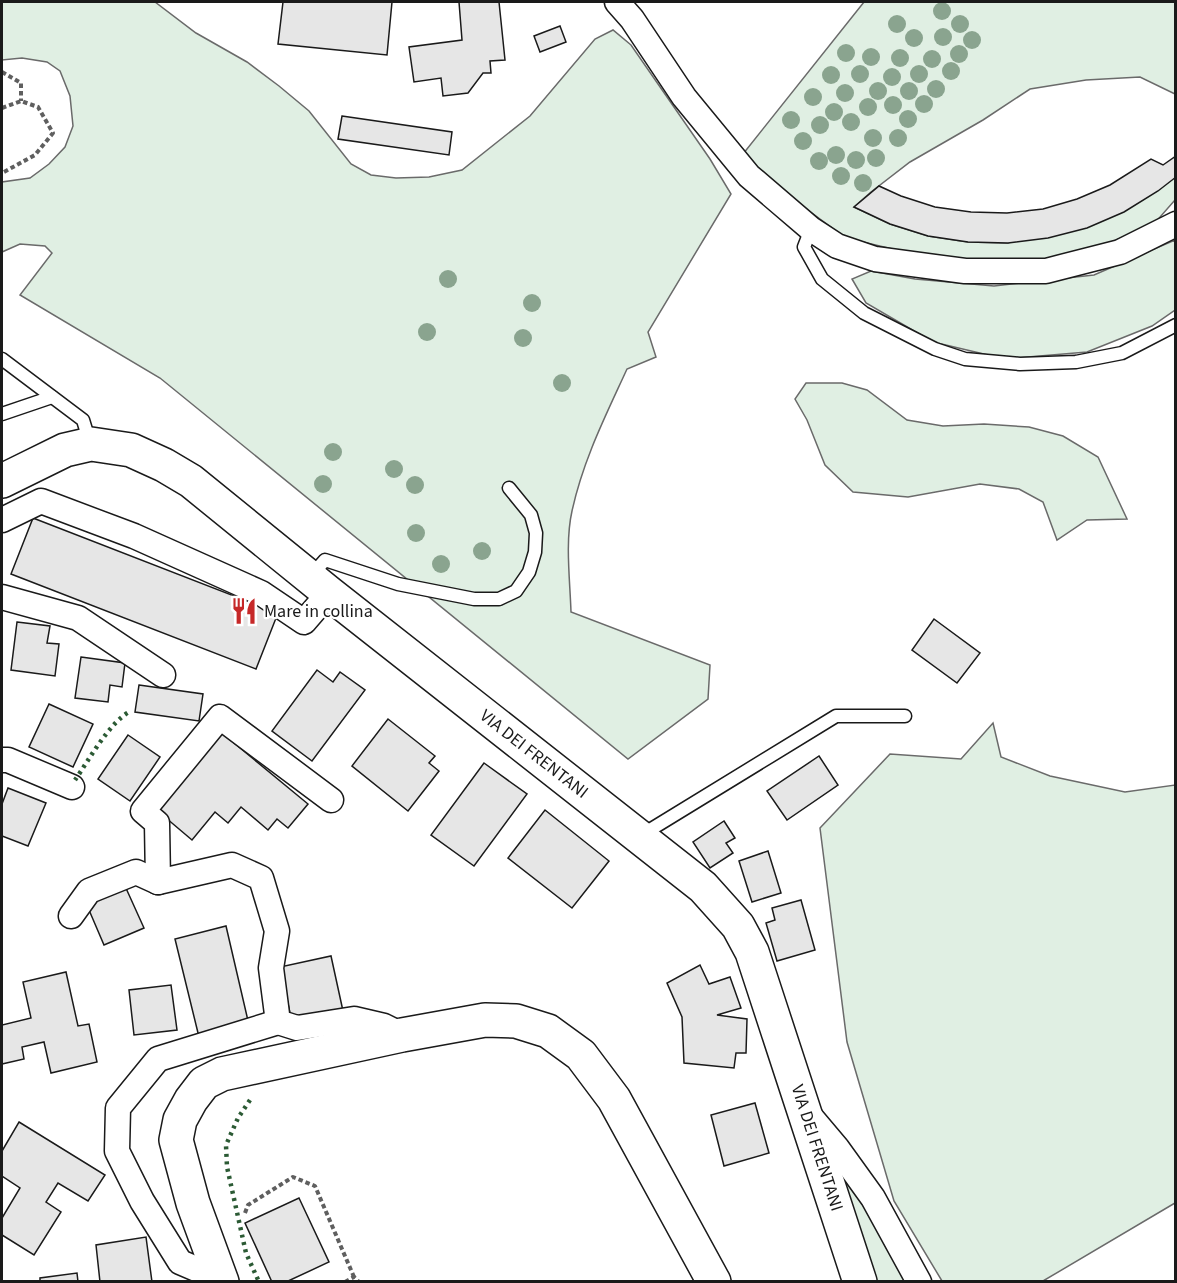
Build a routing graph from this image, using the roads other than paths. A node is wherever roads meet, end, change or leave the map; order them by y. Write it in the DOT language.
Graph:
graph roads {
  1 [pos="617,2"];
  2 [pos="1176,224"];
  3 [pos="811,228"];
  4 [pos="1176,325"];
  5 [pos="2,359"];
  6 [pos="52,397"];
  7 [pos="2,414"];
  8 [pos="91,444"];
  9 [pos="2,481"];
  10 [pos="509,488"];
  11 [pos="2,520"];
  12 [pos="320,585"];
  13 [pos="2,597"];
  14 [pos="163,675"];
  15 [pos="905,716"];
  16 [pos="2,760"];
  17 [pos="72,787"];
  18 [pos="331,800"];
  19 [pos="639,837"];
  20 [pos="158,882"];
  21 [pos="71,916"];
  22 [pos="278,1022"];
  23 [pos="402,1035"];
  24 [pos="805,1110"];
  25 [pos="222,1281"];
  26 [pos="714,1281"];
  27 [pos="860,1281"];
  28 [pos="919,1281"];
  1 -- 3 [label="street"];
  2 -- 3 [label="street"];
  3 -- 4 [label="lane"];
  5 -- 6 [label="lane"];
  6 -- 7 [label="lane"];
  6 -- 8 [label="lane"];
  8 -- 9 [label="main road, VIA DEI FRENTANI"];
  8 -- 12 [label="main road, VIA DEI FRENTANI"];
  10 -- 12 [label="lane"];
  11 -- 12 [label="street"];
  12 -- 19 [label="main road, VIA DEI FRENTANI"];
  13 -- 14 [label="street"];
  15 -- 19 [label="lane"];
  16 -- 17 [label="street"];
  18 -- 20 [label="street"];
  19 -- 24 [label="main road, VIA DEI FRENTANI"];
  20 -- 21 [label="street"];
  20 -- 22 [label="street"];
  22 -- 23 [label="street"];
  22 -- 25 [label="street"];
  23 -- 25 [label="main road"];
  23 -- 26 [label="main road"];
  24 -- 27 [label="main road, VIA DEI FRENTANI"];
  24 -- 28 [label="street"];
}
